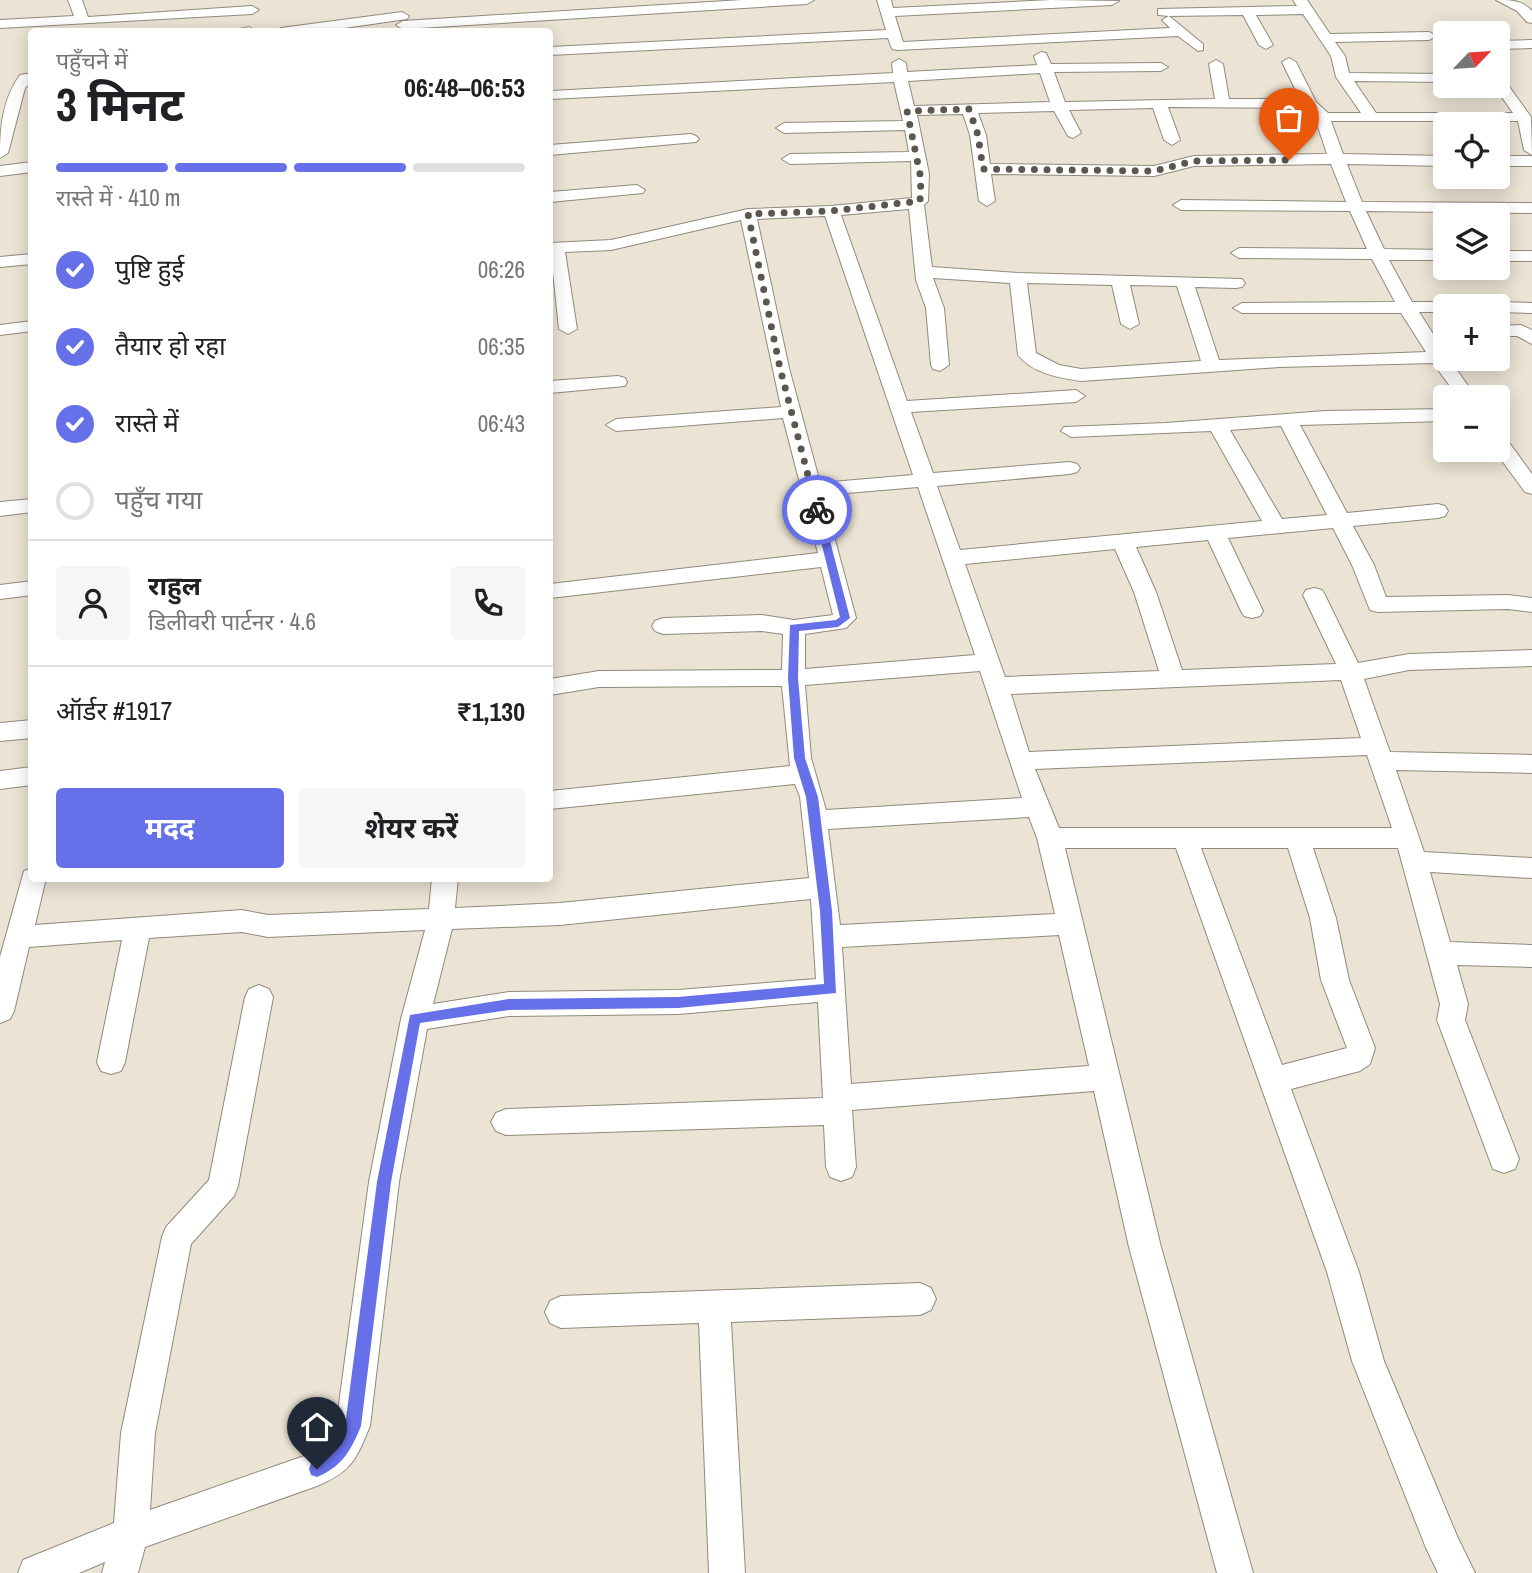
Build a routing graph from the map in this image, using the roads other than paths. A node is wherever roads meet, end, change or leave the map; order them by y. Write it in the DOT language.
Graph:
graph roads {
  1 [pos="75,0"];
  2 [pos="399,0"];
  3 [pos="807,0"];
  4 [pos="1503,0"];
  5 [pos="1112,1"];
  6 [pos="253,5"];
  7 [pos="1303,5"];
  8 [pos="886,6"];
  9 [pos="1164,6"];
  10 [pos="1247,10"];
  11 [pos="1530,16"];
  12 [pos="82,20"];
  13 [pos="0,24"];
  14 [pos="403,24"];
  15 [pos="248,28"];
  16 [pos="342,28"];
  17 [pos="1179,32"];
  18 [pos="1429,36"];
  19 [pos="1325,38"];
  20 [pos="896,40"];
  21 [pos="1034,40"];
  22 [pos="1532,44"];
  23 [pos="1266,45"];
  24 [pos="1510,45"];
  25 [pos="1198,47"];
  26 [pos="553,51"];
  27 [pos="1289,62"];
  28 [pos="1216,64"];
  29 [pos="1047,70"];
  30 [pos="1160,72"];
  31 [pos="900,77"];
  32 [pos="28,78"];
  33 [pos="1343,78"];
  34 [pos="1433,78"];
  35 [pos="553,94"];
  36 [pos="1510,97"];
  37 [pos="1223,103"];
  38 [pos="1310,104"];
  39 [pos="1059,106"];
  40 [pos="969,109"];
  41 [pos="1322,117"];
  42 [pos="1372,117"];
  43 [pos="1524,117"];
  44 [pos="909,118"];
  45 [pos="784,128"];
  46 [pos="1073,133"];
  47 [pos="691,139"];
  48 [pos="1172,140"];
  49 [pos="553,150"];
  50 [pos="1532,150"];
  51 [pos="0,151"];
  52 [pos="917,156"];
  53 [pos="790,159"];
  54 [pos="1337,159"];
  55 [pos="1433,161"];
  56 [pos="1510,161"];
  57 [pos="1532,161"];
  58 [pos="28,168"];
  59 [pos="983,169"];
  60 [pos="0,171"];
  61 [pos="637,190"];
  62 [pos="553,197"];
  63 [pos="987,201"];
  64 [pos="916,203"];
  65 [pos="1181,205"];
  66 [pos="1355,205"];
  67 [pos="1532,208"];
  68 [pos="831,211"];
  69 [pos="748,214"];
  70 [pos="553,247"];
  71 [pos="1239,253"];
  72 [pos="1376,254"];
  73 [pos="1433,255"];
  74 [pos="1510,256"];
  75 [pos="1532,256"];
  76 [pos="28,259"];
  77 [pos="0,262"];
  78 [pos="925,272"];
  79 [pos="1018,278"];
  80 [pos="1120,280"];
  81 [pos="1184,282"];
  82 [pos="1236,283"];
  83 [pos="1406,306"];
  84 [pos="1433,307"];
  85 [pos="1510,307"];
  86 [pos="1242,308"];
  87 [pos="1532,308"];
  88 [pos="1130,324"];
  89 [pos="28,326"];
  90 [pos="568,329"];
  91 [pos="0,330"];
  92 [pos="1510,330"];
  93 [pos="1433,336"];
  94 [pos="1424,337"];
  95 [pos="1532,339"];
  96 [pos="1433,352"];
  97 [pos="1433,357"];
  98 [pos="940,365"];
  99 [pos="1212,367"];
  100 [pos="1447,371"];
  101 [pos="618,382"];
  102 [pos="1458,385"];
  103 [pos="553,387"];
  104 [pos="1076,396"];
  105 [pos="900,407"];
  106 [pos="792,412"];
  107 [pos="1433,415"];
  108 [pos="1288,420"];
  109 [pos="615,425"];
  110 [pos="1217,425"];
  111 [pos="1071,431"];
  112 [pos="1510,457"];
  113 [pos="1070,468"];
  114 [pos="925,479"];
  115 [pos="1532,488"];
  116 [pos="812,490"];
  117 [pos="28,506"];
  118 [pos="0,509"];
  119 [pos="1438,511"];
  120 [pos="1338,519"];
  121 [pos="1275,524"];
  122 [pos="1214,531"];
  123 [pos="1122,540"];
  124 [pos="952,558"];
  125 [pos="830,559"];
  126 [pos="28,588"];
  127 [pos="553,591"];
  128 [pos="0,592"];
  129 [pos="1314,595"];
  130 [pos="1532,605"];
  131 [pos="1252,611"];
  132 [pos="663,626"];
  133 [pos="794,628"];
  134 [pos="1532,658"];
  135 [pos="989,662"];
  136 [pos="1348,674"];
  137 [pos="793,678"];
  138 [pos="1173,679"];
  139 [pos="997,686"];
  140 [pos="553,687"];
  141 [pos="28,729"];
  142 [pos="0,732"];
  143 [pos="1379,754"];
  144 [pos="1020,761"];
  145 [pos="1532,764"];
  146 [pos="805,774"];
  147 [pos="28,776"];
  148 [pos="0,780"];
  149 [pos="553,800"];
  150 [pos="1038,807"];
  151 [pos="815,820"];
  152 [pos="1050,838"];
  153 [pos="1185,838"];
  154 [pos="1297,838"];
  155 [pos="1411,849"];
  156 [pos="1532,868"];
  157 [pos="31,882"];
  158 [pos="445,882"];
  159 [pos="823,887"];
  160 [pos="441,920"];
  161 [pos="1070,924"];
  162 [pos="14,926"];
  163 [pos="138,928"];
  164 [pos="828,937"];
  165 [pos="1440,953"];
  166 [pos="1532,956"];
  167 [pos="831,989"];
  168 [pos="259,997"];
  169 [pos="0,1011"];
  170 [pos="415,1019"];
  171 [pos="111,1062"];
  172 [pos="1106,1077"];
  173 [pos="1274,1080"];
  174 [pos="838,1104"];
  175 [pos="506,1122"];
  176 [pos="1504,1158"];
  177 [pos="841,1167"];
  178 [pos="920,1299"];
  179 [pos="714,1307"];
  180 [pos="561,1312"];
  181 [pos="131,1534"];
  182 [pos="36,1573"];
  183 [pos="120,1573"];
  184 [pos="727,1573"];
  185 [pos="1235,1573"];
  186 [pos="1457,1573"];
  1 -- 12 [label="street"];
  2 -- 14 [label="street"];
  3 -- 14 [label="street"];
  4 -- 11 [label="street"];
  5 -- 8 [label="street"];
  6 -- 12 [label="street"];
  6 -- 15 [label="street"];
  7 -- 10 [label="street"];
  7 -- 19 [label="street"];
  8 -- 20 [label="street"];
  9 -- 10 [label="street"];
  9 -- 17 [label="street"];
  10 -- 23 [label="street"];
  12 -- 13 [label="street"];
  14 -- 16 [label="street"];
  17 -- 25 [label="street"];
  17 -- 30 [label="street"];
  18 -- 19 [label="street"];
  19 -- 33 [label="street"];
  20 -- 21 [label="street"];
  20 -- 26 [label="street"];
  20 -- 31 [label="street"];
  21 -- 29 [label="street"];
  21 -- 30 [label="street"];
  22 -- 24 [label="street"];
  27 -- 38 [label="street"];
  28 -- 37 [label="street"];
  29 -- 30 [label="street"];
  29 -- 31 [label="street"];
  29 -- 39 [label="street"];
  30 -- 37 [label="street"];
  30 -- 39 [label="street"];
  30 -- 48 [label="street"];
  31 -- 35 [label="street"];
  31 -- 44 [label="street"];
  32 -- 51 [label="street"];
  33 -- 34 [label="street"];
  33 -- 42 [label="street"];
  36 -- 43 [label="street"];
  37 -- 38 [label="street"];
  38 -- 41 [label="street"];
  39 -- 40 [label="street"];
  39 -- 46 [label="street"];
  40 -- 44 [label="street"];
  40 -- 59 [label="street"];
  41 -- 42 [label="street"];
  41 -- 54 [label="street"];
  42 -- 43 [label="street"];
  43 -- 50 [label="street"];
  44 -- 45 [label="street"];
  44 -- 52 [label="street"];
  47 -- 49 [label="street"];
  52 -- 53 [label="street"];
  52 -- 64 [label="street"];
  54 -- 55 [label="street"];
  54 -- 59 [label="street"];
  54 -- 66 [label="street"];
  56 -- 57 [label="street"];
  58 -- 60 [label="street"];
  59 -- 63 [label="street"];
  61 -- 62 [label="street"];
  64 -- 68 [label="street"];
  64 -- 78 [label="street"];
  65 -- 66 [label="street"];
  66 -- 67 [label="street"];
  66 -- 72 [label="street"];
  68 -- 69 [label="street"];
  68 -- 105 [label="street"];
  69 -- 70 [label="street"];
  69 -- 106 [label="street"];
  70 -- 90 [label="street"];
  71 -- 72 [label="street"];
  72 -- 73 [label="street"];
  72 -- 83 [label="street"];
  74 -- 75 [label="street"];
  76 -- 77 [label="street"];
  78 -- 79 [label="street"];
  78 -- 98 [label="street"];
  79 -- 80 [label="street"];
  79 -- 99 [label="street"];
  80 -- 81 [label="street"];
  80 -- 88 [label="street"];
  81 -- 82 [label="street"];
  81 -- 99 [label="street"];
  83 -- 84 [label="street"];
  83 -- 86 [label="street"];
  83 -- 94 [label="street"];
  85 -- 87 [label="street"];
  89 -- 91 [label="street"];
  92 -- 95 [label="street"];
  93 -- 94 [label="street"];
  94 -- 96 [label="street"];
  97 -- 99 [label="street"];
  100 -- 102 [label="street"];
  101 -- 103 [label="street"];
  104 -- 105 [label="street"];
  105 -- 114 [label="street"];
  106 -- 109 [label="street"];
  106 -- 116 [label="street"];
  107 -- 108 [label="street"];
  108 -- 110 [label="street"];
  108 -- 120 [label="street"];
  110 -- 111 [label="street"];
  110 -- 121 [label="street"];
  112 -- 115 [label="street"];
  113 -- 114 [label="street"];
  114 -- 116 [label="street"];
  114 -- 124 [label="street"];
  116 -- 125 [label="street"];
  117 -- 118 [label="street"];
  119 -- 120 [label="street"];
  120 -- 121 [label="street"];
  120 -- 130 [label="street"];
  121 -- 122 [label="street"];
  122 -- 123 [label="street"];
  122 -- 131 [label="street"];
  123 -- 124 [label="street"];
  123 -- 138 [label="street"];
  124 -- 135 [label="street"];
  125 -- 127 [label="street"];
  125 -- 133 [label="street"];
  126 -- 128 [label="street"];
  129 -- 136 [label="street"];
  132 -- 133 [label="street"];
  133 -- 137 [label="street"];
  134 -- 136 [label="street"];
  135 -- 137 [label="street"];
  135 -- 139 [label="street"];
  136 -- 138 [label="street"];
  136 -- 143 [label="street"];
  137 -- 140 [label="street"];
  137 -- 146 [label="street"];
  138 -- 139 [label="street"];
  139 -- 144 [label="street"];
  141 -- 142 [label="street"];
  143 -- 144 [label="street"];
  143 -- 145 [label="street"];
  143 -- 155 [label="street"];
  144 -- 150 [label="street"];
  146 -- 149 [label="street"];
  146 -- 151 [label="street"];
  147 -- 148 [label="street"];
  150 -- 151 [label="street"];
  150 -- 152 [label="street"];
  151 -- 159 [label="street"];
  152 -- 153 [label="street"];
  152 -- 161 [label="street"];
  153 -- 154 [label="street"];
  153 -- 173 [label="street"];
  154 -- 155 [label="street"];
  154 -- 173 [label="street"];
  155 -- 156 [label="street"];
  155 -- 165 [label="street"];
  157 -- 162 [label="street"];
  158 -- 160 [label="street"];
  159 -- 160 [label="street"];
  159 -- 164 [label="street"];
  160 -- 163 [label="street"];
  160 -- 170 [label="street"];
  161 -- 164 [label="street"];
  161 -- 172 [label="street"];
  162 -- 163 [label="street"];
  162 -- 169 [label="street"];
  163 -- 171 [label="street"];
  164 -- 167 [label="street"];
  165 -- 166 [label="street"];
  165 -- 176 [label="street"];
  167 -- 170 [label="street"];
  167 -- 174 [label="street"];
  168 -- 181 [label="street"];
  170 -- 181 [label="street"];
  172 -- 174 [label="street"];
  172 -- 185 [label="street"];
  173 -- 186 [label="street"];
  174 -- 175 [label="street"];
  174 -- 177 [label="street"];
  178 -- 179 [label="street"];
  179 -- 180 [label="street"];
  179 -- 184 [label="street"];
  181 -- 182 [label="street"];
  181 -- 183 [label="street"];
}
